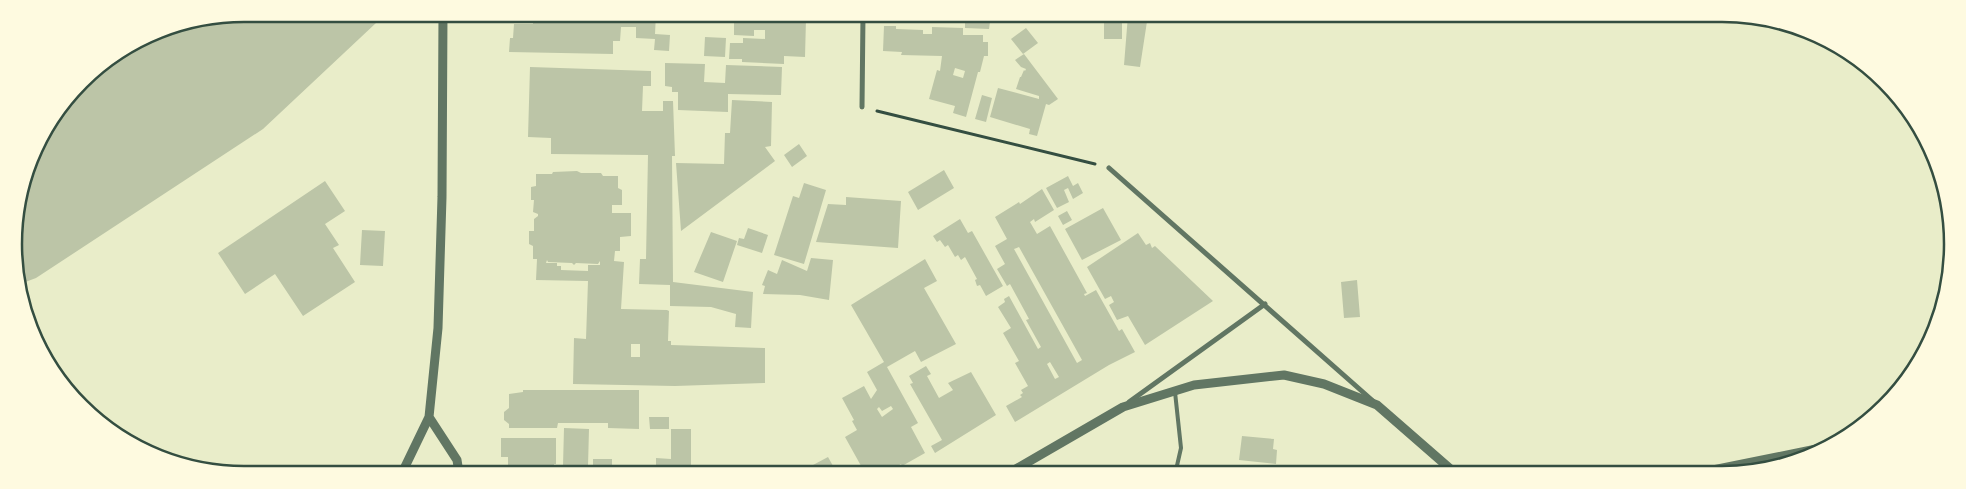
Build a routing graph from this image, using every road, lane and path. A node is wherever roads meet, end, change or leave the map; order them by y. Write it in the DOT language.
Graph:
graph roads {
  1 [pos="444,22"];
  2 [pos="863,22"];
  3 [pos="862,107"];
  4 [pos="1109,168"];
  5 [pos="1264,304"];
  6 [pos="1174,391"];
  7 [pos="1377,405"];
  8 [pos="1123,407"];
  9 [pos="429,417"];
  10 [pos="1800,452"];
  11 [pos="405,466"];
  12 [pos="458,466"];
  13 [pos="1021,466"];
  14 [pos="1177,466"];
  15 [pos="1447,466"];
  16 [pos="1732,466"];
  1 -- 9 [label="street"];
  2 -- 3 [label="street"];
  3 -- 4 [label="path"];
  4 -- 5 [label="street"];
  5 -- 7 [label="street"];
  5 -- 8 [label="street"];
  6 -- 7 [label="street"];
  6 -- 8 [label="street"];
  6 -- 14 [label="lane"];
  7 -- 15 [label="street"];
  8 -- 13 [label="street"];
  9 -- 11 [label="street"];
  9 -- 12 [label="street"];
  10 -- 16 [label="street"];
}
